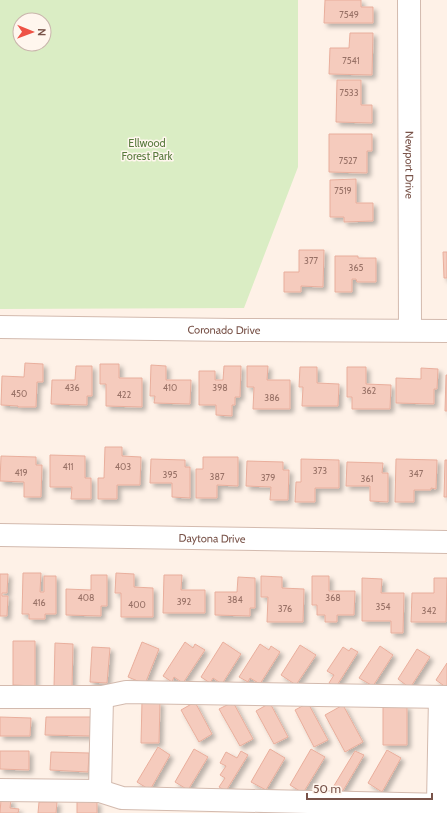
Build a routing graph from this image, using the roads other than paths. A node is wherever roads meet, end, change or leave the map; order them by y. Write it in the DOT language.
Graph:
graph roads {
  1 [pos="409,0"];
  2 [pos="0,327"];
  3 [pos="410,330"];
  4 [pos="447,331"];
  5 [pos="0,535"];
  6 [pos="447,542"];
  7 [pos="0,697"];
  8 [pos="102,697"];
  9 [pos="443,697"];
  10 [pos="0,790"];
  11 [pos="100,792"];
  12 [pos="442,804"];
  1 -- 3 [label="street, Newport Drive"];
  2 -- 3 [label="street, Coronado Drive"];
  3 -- 4 [label="street, Coronado Drive"];
  5 -- 6 [label="street, Daytona Drive"];
  7 -- 8 [label="street"];
  8 -- 9 [label="street"];
  8 -- 11 [label="street"];
  9 -- 12 [label="street"];
  10 -- 11 [label="street"];
  11 -- 12 [label="street"];
}
